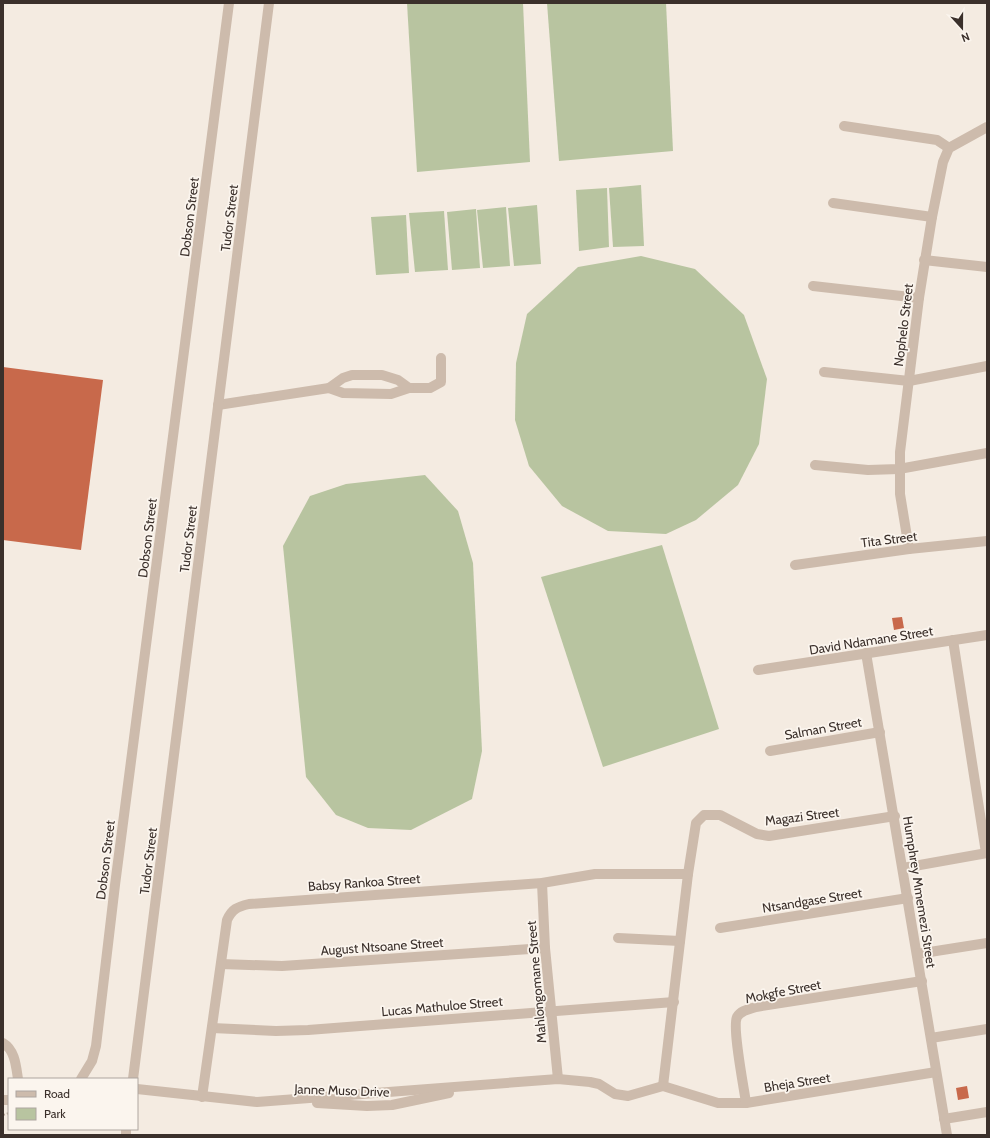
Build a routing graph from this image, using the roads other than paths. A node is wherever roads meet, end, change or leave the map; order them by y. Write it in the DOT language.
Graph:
graph roads {
  1 [pos="229,3"];
  2 [pos="268,3"];
  3 [pos="844,126"];
  4 [pos="987,127"];
  5 [pos="949,148"];
  6 [pos="833,203"];
  7 [pos="932,217"];
  8 [pos="924,260"];
  9 [pos="987,267"];
  10 [pos="813,286"];
  11 [pos="918,298"];
  12 [pos="441,358"];
  13 [pos="987,366"];
  14 [pos="824,372"];
  15 [pos="909,381"];
  16 [pos="329,388"];
  17 [pos="409,388"];
  18 [pos="218,405"];
  19 [pos="987,453"];
  20 [pos="815,465"];
  21 [pos="899,469"];
  22 [pos="987,540"];
  23 [pos="909,549"];
  24 [pos="794,565"];
  25 [pos="987,635"];
  26 [pos="953,640"];
  27 [pos="866,653"];
  28 [pos="758,670"];
  29 [pos="880,732"];
  30 [pos="770,751"];
  31 [pos="895,816"];
  32 [pos="987,853"];
  33 [pos="903,868"];
  34 [pos="688,874"];
  35 [pos="542,883"];
  36 [pos="908,898"];
  37 [pos="720,928"];
  38 [pos="618,938"];
  39 [pos="680,940"];
  40 [pos="987,942"];
  41 [pos="545,948"];
  42 [pos="917,954"];
  43 [pos="221,964"];
  44 [pos="922,981"];
  45 [pos="674,1002"];
  46 [pos="552,1010"];
  47 [pos="212,1028"];
  48 [pos="987,1029"];
  49 [pos="931,1038"];
  50 [pos="3,1043"];
  51 [pos="936,1072"];
  52 [pos="83,1077"];
  53 [pos="18,1078"];
  54 [pos="133,1078"];
  55 [pos="558,1079"];
  56 [pos="663,1086"];
  57 [pos="138,1089"];
  58 [pos="202,1097"];
  59 [pos="746,1103"];
  60 [pos="987,1112"];
  61 [pos="944,1119"];
  62 [pos="947,1135"];
  1 -- 52 [label="street, Dobson Street"];
  2 -- 18 [label="street, Tudor Street"];
  3 -- 5 [label="street"];
  4 -- 5 [label="street"];
  5 -- 7 [label="street, Nophelo Street"];
  6 -- 7 [label="street"];
  7 -- 8 [label="street, Nophelo Street"];
  8 -- 9 [label="street"];
  8 -- 11 [label="street, Nophelo Street"];
  10 -- 11 [label="street"];
  11 -- 15 [label="street, Nophelo Street"];
  12 -- 17 [label="street"];
  13 -- 15 [label="street"];
  14 -- 15 [label="street"];
  15 -- 21 [label="street, Nophelo Street"];
  16 -- 17 [label="street"];
  16 -- 17 [label="street"];
  16 -- 18 [label="street"];
  18 -- 54 [label="street, Tudor Street"];
  19 -- 21 [label="street"];
  20 -- 21 [label="street"];
  21 -- 23 [label="street, Nophelo Street"];
  22 -- 23 [label="street, Tita Street"];
  23 -- 24 [label="street, Tita Street"];
  25 -- 26 [label="street, David Ndamane Street"];
  26 -- 27 [label="street, David Ndamane Street"];
  26 -- 32 [label="street"];
  27 -- 28 [label="street, David Ndamane Street"];
  27 -- 29 [label="street, Humphrey Mmemezi Street"];
  29 -- 30 [label="street, Salman Street"];
  29 -- 31 [label="street, Humphrey Mmemezi Street"];
  31 -- 33 [label="street, Humphrey Mmemezi Street"];
  31 -- 34 [label="street, Magazi Street"];
  32 -- 33 [label="street"];
  33 -- 36 [label="street, Humphrey Mmemezi Street"];
  34 -- 35 [label="street, Babsy Rankoa Street"];
  34 -- 39 [label="street"];
  35 -- 41 [label="street, Mahlongomane Street"];
  35 -- 43 [label="street, Babsy Rankoa Street"];
  36 -- 37 [label="street, Ntsandgase Street"];
  36 -- 42 [label="street, Humphrey Mmemezi Street"];
  38 -- 39 [label="street"];
  39 -- 45 [label="street"];
  40 -- 42 [label="street"];
  41 -- 43 [label="street, August Ntsoane Street"];
  41 -- 46 [label="street, Mahlongomane Street"];
  42 -- 44 [label="street, Humphrey Mmemezi Street"];
  43 -- 47 [label="street, Babsy Rankoa Street"];
  44 -- 49 [label="street, Humphrey Mmemezi Street"];
  44 -- 59 [label="street, Mokgfe Street"];
  45 -- 46 [label="street, Lucas Mathuloe Street"];
  45 -- 56 [label="street"];
  46 -- 47 [label="street, Lucas Mathuloe Street"];
  46 -- 55 [label="street, Mahlongomane Street"];
  47 -- 58 [label="street, Babsy Rankoa Street"];
  48 -- 49 [label="street"];
  49 -- 51 [label="street, Humphrey Mmemezi Street"];
  50 -- 53 [label="street"];
  51 -- 59 [label="street, Bheja Street"];
  51 -- 61 [label="street, Humphrey Mmemezi Street"];
  55 -- 56 [label="street, Janne Muso Drive"];
  55 -- 58 [label="street, Janne Muso Drive"];
  56 -- 59 [label="street, Bheja Street"];
  57 -- 58 [label="street, Janne Muso Drive"];
  60 -- 61 [label="street"];
  61 -- 62 [label="street, Humphrey Mmemezi Street"];
}
